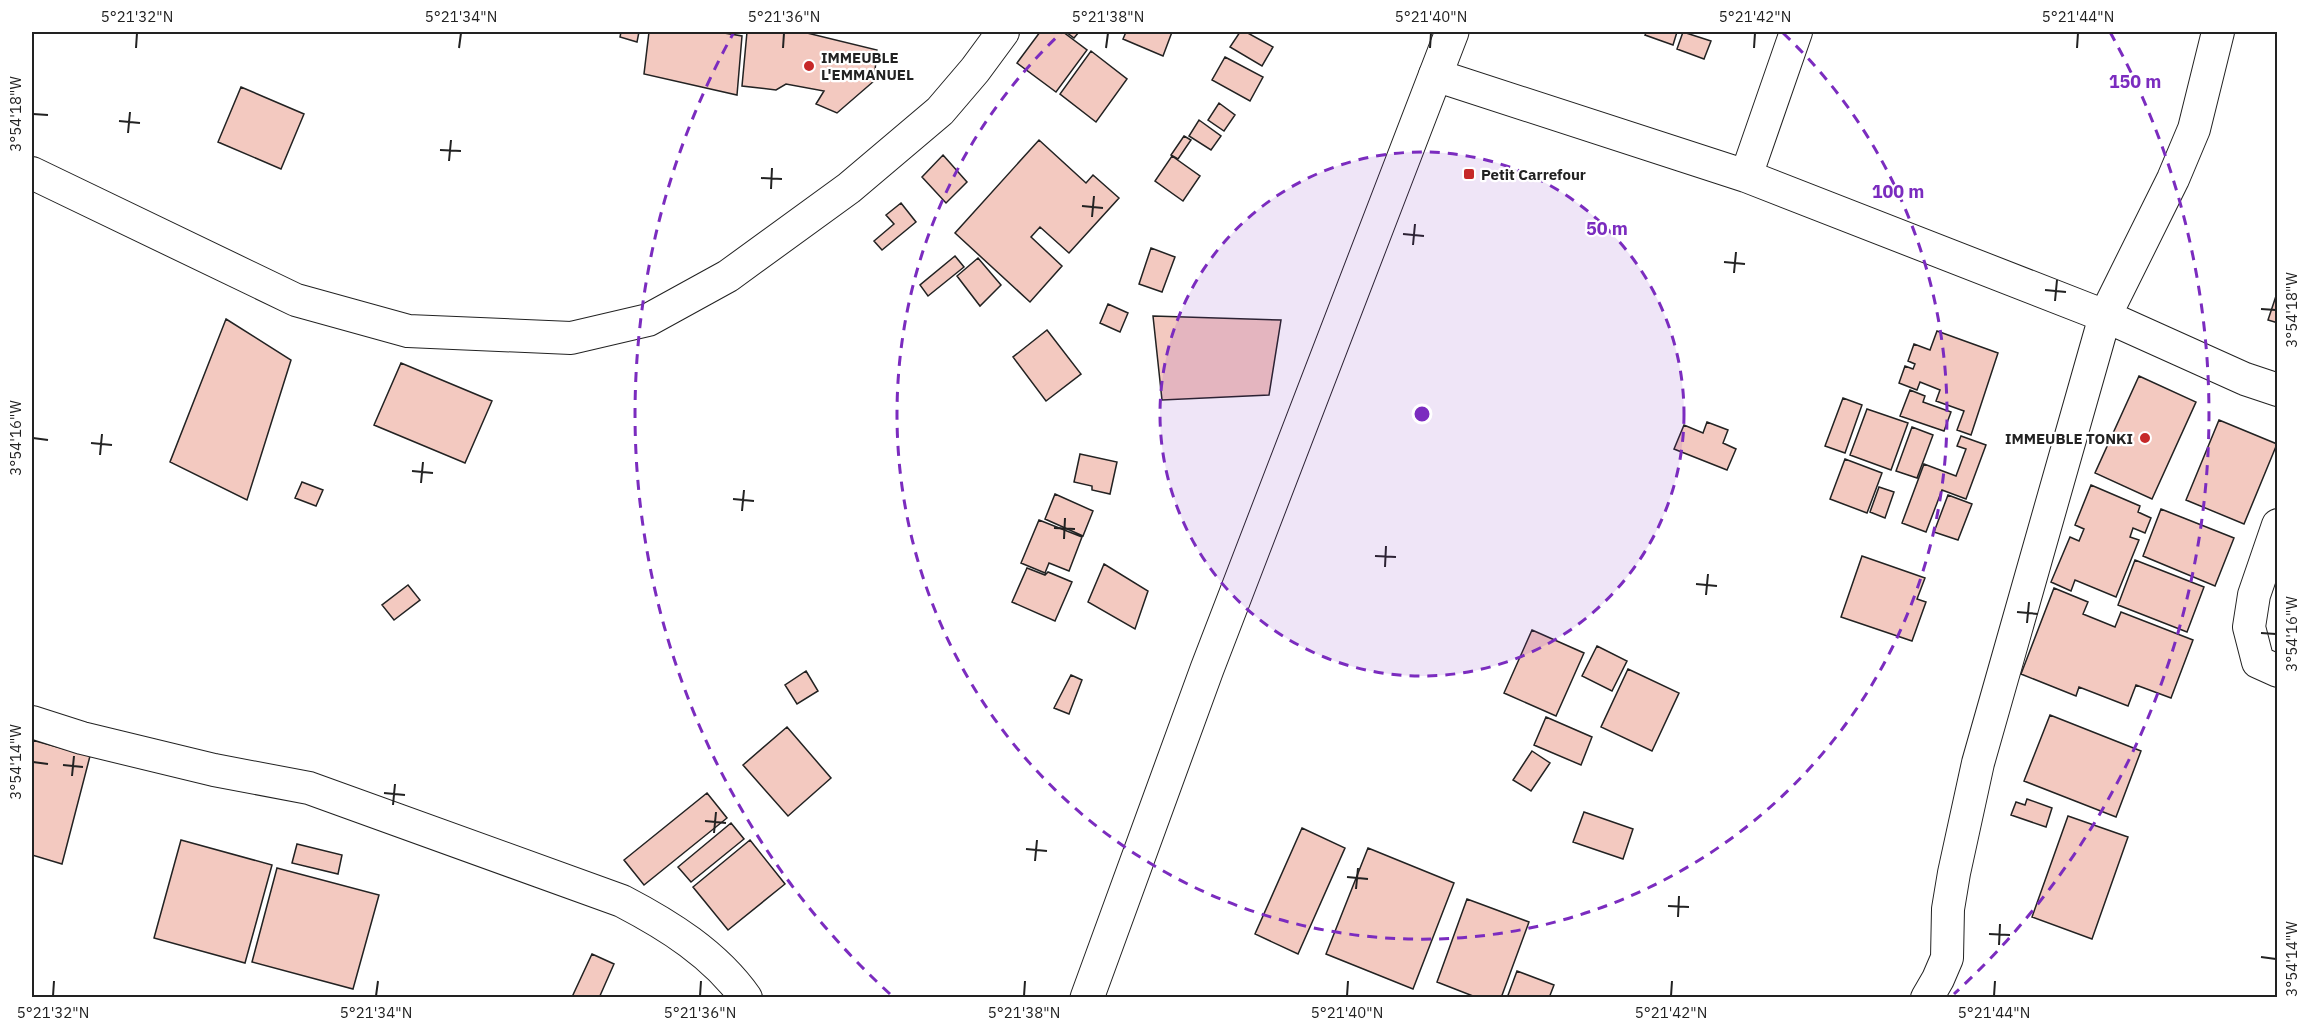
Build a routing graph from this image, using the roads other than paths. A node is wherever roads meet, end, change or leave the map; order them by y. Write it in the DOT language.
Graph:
graph roads {
  1 [pos="996,32"];
  2 [pos="1452,32"];
  3 [pos="1796,32"];
  4 [pos="2218,32"];
  5 [pos="1435,75"];
  6 [pos="32,173"];
  7 [pos="1746,176"];
  8 [pos="2105,316"];
  9 [pos="2277,390"];
  10 [pos="2277,525"];
  11 [pos="2277,671"];
  12 [pos="32,722"];
  13 [pos="746,998"];
  14 [pos="1087,998"];
  15 [pos="1927,998"];
  1 -- 6 [label="street"];
  2 -- 5 [label="main road"];
  3 -- 7 [label="street"];
  4 -- 8 [label="street"];
  5 -- 7 [label="street"];
  5 -- 14 [label="main road"];
  7 -- 8 [label="street"];
  8 -- 9 [label="street"];
  8 -- 15 [label="street"];
  10 -- 11 [label="street"];
  12 -- 13 [label="street"];
}
